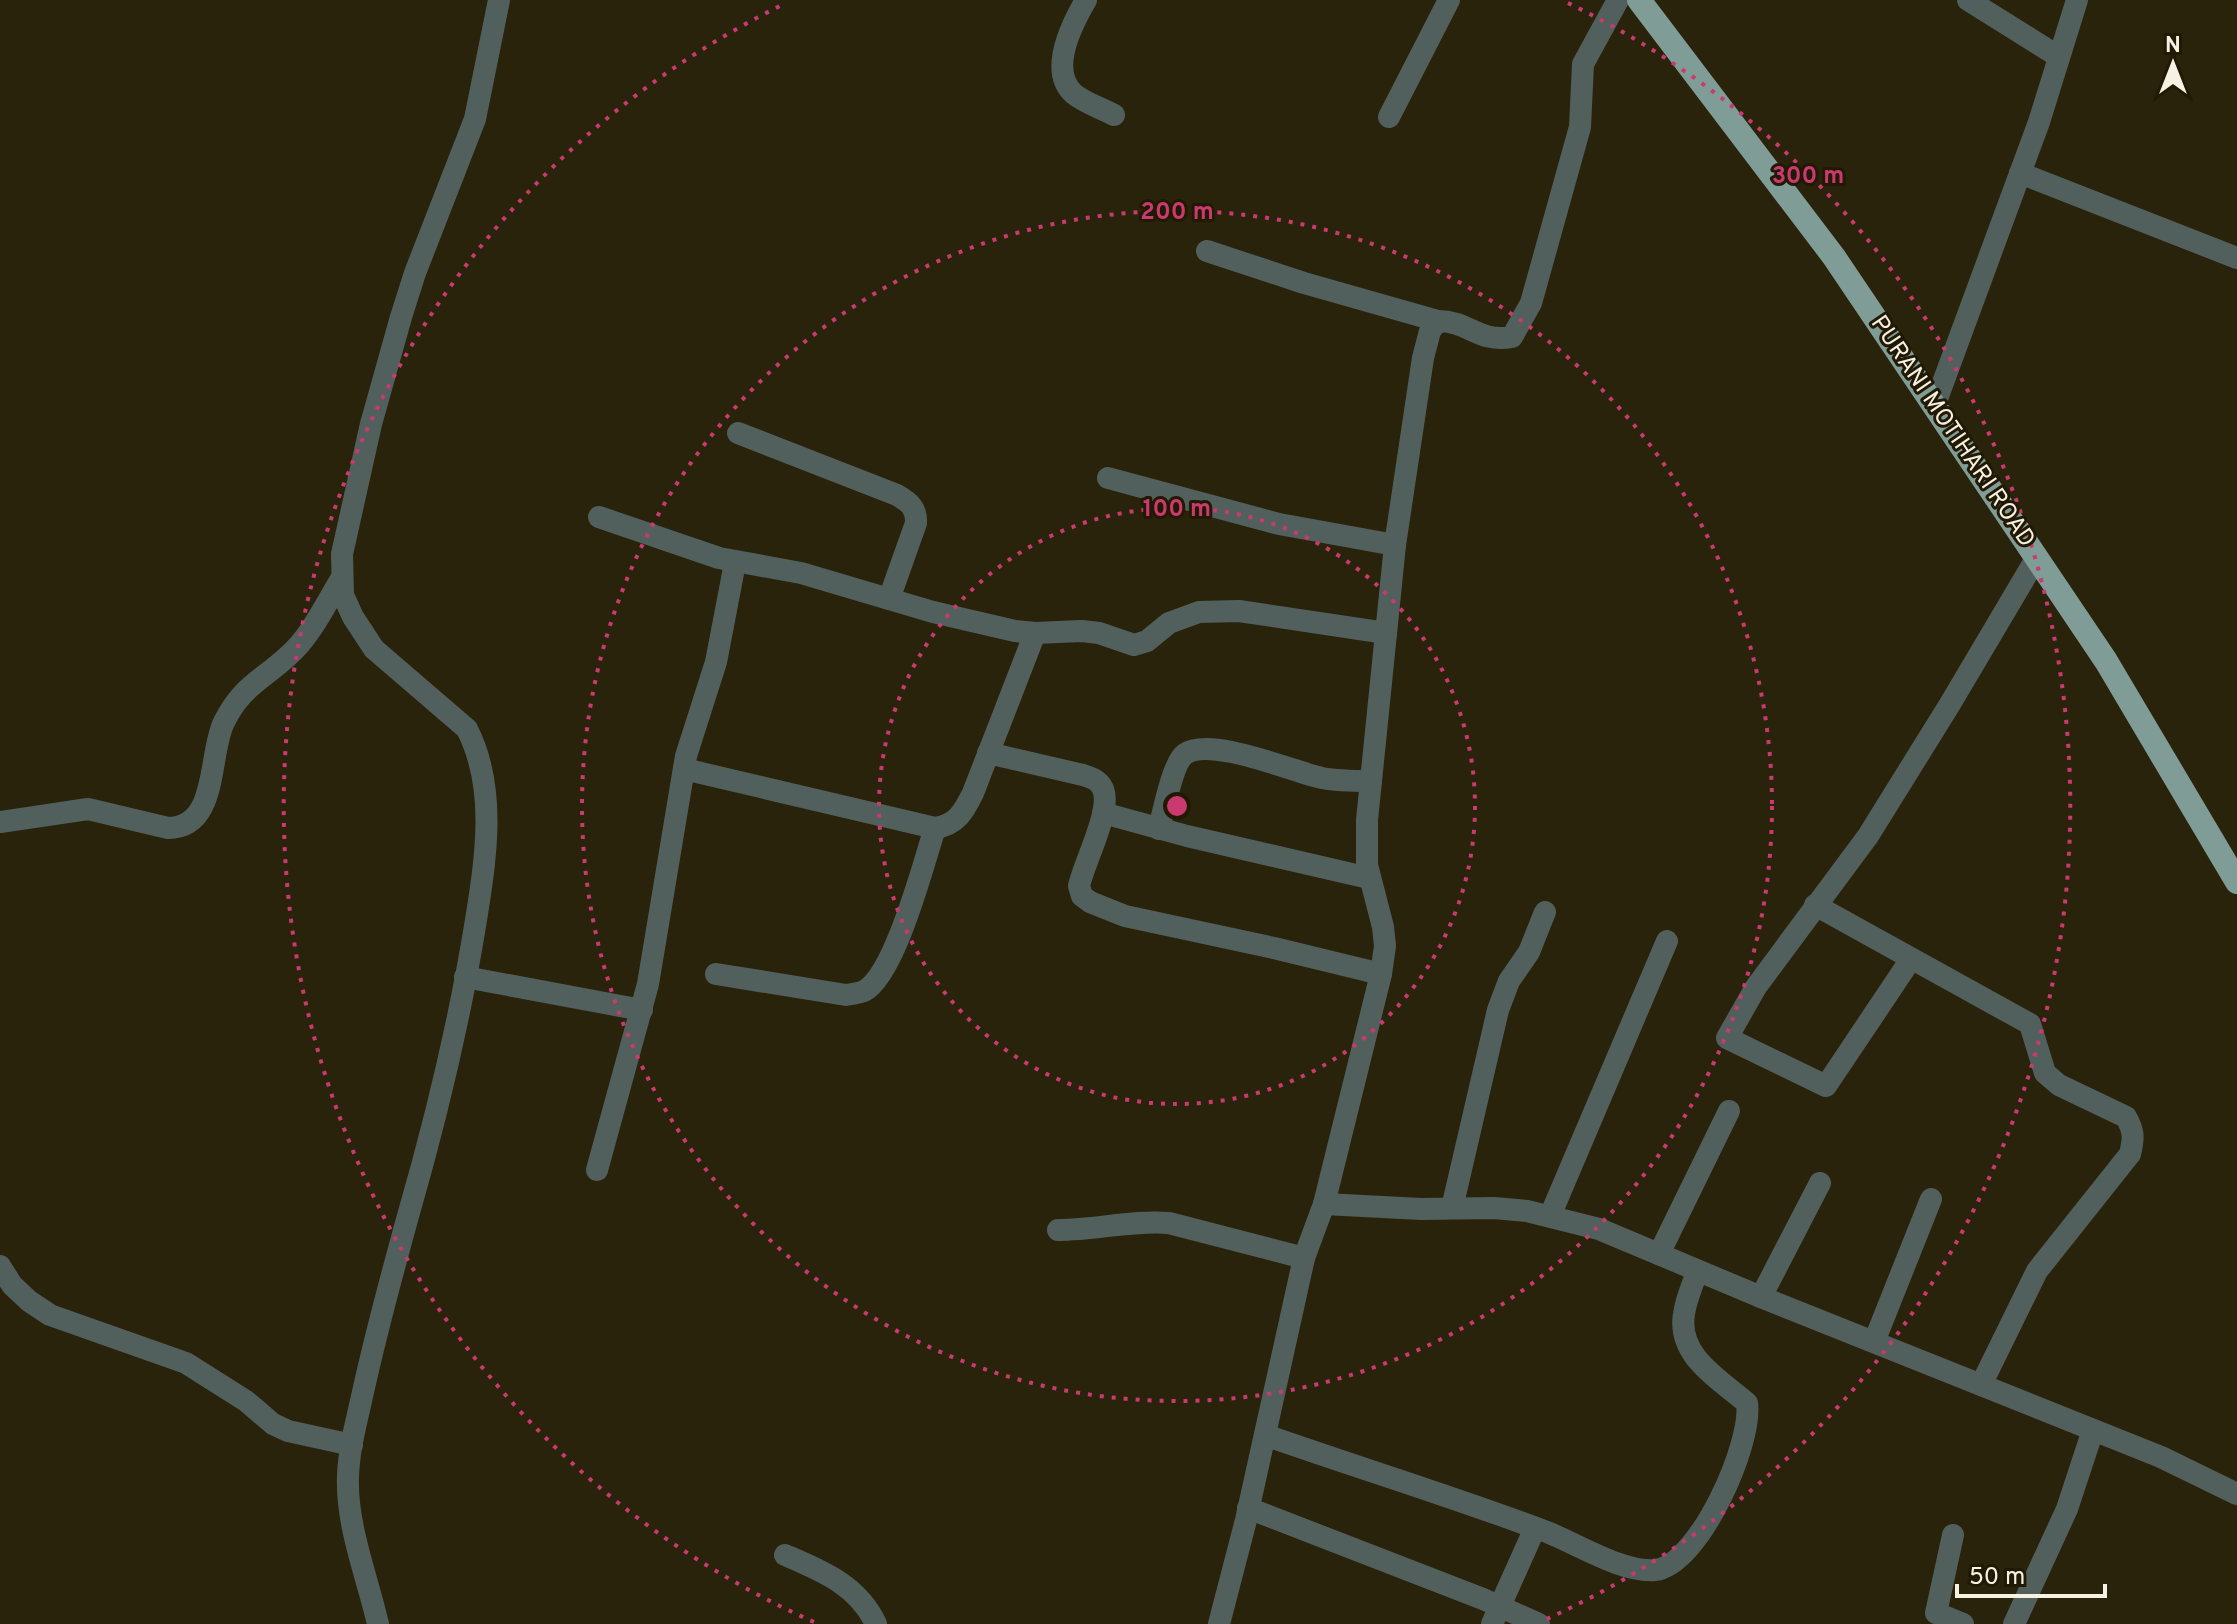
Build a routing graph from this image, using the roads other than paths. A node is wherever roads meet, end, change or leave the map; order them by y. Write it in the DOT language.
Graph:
graph roads {
  1 [pos="499,0"];
  2 [pos="1086,0"];
  3 [pos="1449,0"];
  4 [pos="1618,0"];
  5 [pos="1639,0"];
  6 [pos="1968,0"];
  7 [pos="2077,0"];
  8 [pos="2059,57"];
  9 [pos="1114,115"];
  10 [pos="1389,117"];
  11 [pos="2020,173"];
  12 [pos="1207,251"];
  13 [pos="2237,258"];
  14 [pos="1438,321"];
  15 [pos="1934,407"];
  16 [pos="738,433"];
  17 [pos="1108,478"];
  18 [pos="599,517"];
  19 [pos="1395,545"];
  20 [pos="2037,557"];
  21 [pos="735,563"];
  22 [pos="341,579"];
  23 [pos="889,599"];
  24 [pos="1035,633"];
  25 [pos="1386,633"];
  26 [pos="988,753"];
  27 [pos="684,769"];
  28 [pos="1371,781"];
  29 [pos="1103,813"];
  30 [pos="0,822"];
  31 [pos="935,828"];
  32 [pos="1159,829"];
  33 [pos="1369,878"];
  34 [pos="2237,882"];
  35 [pos="1815,905"];
  36 [pos="1545,912"];
  37 [pos="1667,941"];
  38 [pos="1911,959"];
  39 [pos="716,974"];
  40 [pos="1381,974"];
  41 [pos="465,977"];
  42 [pos="642,1010"];
  43 [pos="1729,1111"];
  44 [pos="597,1170"];
  45 [pos="1820,1183"];
  46 [pos="1931,1199"];
  47 [pos="1324,1204"];
  48 [pos="1452,1208"];
  49 [pos="1550,1216"];
  50 [pos="1058,1230"];
  51 [pos="1659,1254"];
  52 [pos="1304,1258"];
  53 [pos="0,1266"];
  54 [pos="1697,1271"];
  55 [pos="1761,1297"];
  56 [pos="1874,1342"];
  57 [pos="1981,1385"];
  58 [pos="2093,1430"];
  59 [pos="1265,1435"];
  60 [pos="352,1445"];
  61 [pos="2237,1494"];
  62 [pos="1248,1508"];
  63 [pos="1535,1528"];
  64 [pos="1953,1535"];
  65 [pos="785,1555"];
  66 [pos="1496,1615"];
  67 [pos="378,1624"];
  68 [pos="876,1624"];
  69 [pos="1219,1624"];
  70 [pos="1539,1624"];
  71 [pos="1963,1624"];
  72 [pos="2014,1624"];
  1 -- 22 [label="street"];
  2 -- 9 [label="street"];
  3 -- 10 [label="street"];
  4 -- 14 [label="street"];
  5 -- 15 [label="main road, PURANI MOTIHARI ROAD"];
  6 -- 8 [label="street"];
  7 -- 8 [label="street"];
  8 -- 11 [label="street"];
  11 -- 13 [label="street"];
  11 -- 15 [label="street"];
  12 -- 14 [label="street"];
  14 -- 19 [label="street"];
  15 -- 20 [label="main road, PURANI MOTIHARI ROAD"];
  16 -- 23 [label="street"];
  17 -- 19 [label="street"];
  18 -- 21 [label="street"];
  19 -- 25 [label="street"];
  20 -- 34 [label="main road, PURANI MOTIHARI ROAD"];
  20 -- 35 [label="street"];
  21 -- 23 [label="street"];
  21 -- 27 [label="street"];
  22 -- 30 [label="street"];
  22 -- 41 [label="street"];
  23 -- 24 [label="street"];
  24 -- 25 [label="street"];
  24 -- 26 [label="street"];
  25 -- 28 [label="street"];
  26 -- 29 [label="street"];
  26 -- 31 [label="street"];
  27 -- 31 [label="street"];
  27 -- 42 [label="street"];
  28 -- 32 [label="street"];
  28 -- 33 [label="street"];
  29 -- 32 [label="street"];
  29 -- 40 [label="street"];
  31 -- 39 [label="street"];
  32 -- 33 [label="street"];
  33 -- 40 [label="street"];
  35 -- 38 [label="street"];
  35 -- 38 [label="street"];
  36 -- 48 [label="street"];
  37 -- 49 [label="street"];
  38 -- 57 [label="street"];
  40 -- 47 [label="street"];
  41 -- 42 [label="street"];
  41 -- 60 [label="street"];
  42 -- 44 [label="street"];
  43 -- 51 [label="street"];
  45 -- 55 [label="street"];
  46 -- 56 [label="street"];
  47 -- 48 [label="street"];
  47 -- 52 [label="street"];
  48 -- 49 [label="street"];
  49 -- 51 [label="street"];
  50 -- 52 [label="street"];
  51 -- 54 [label="street"];
  52 -- 59 [label="street"];
  53 -- 60 [label="street"];
  54 -- 55 [label="street"];
  54 -- 63 [label="street"];
  55 -- 56 [label="street"];
  56 -- 57 [label="street"];
  57 -- 58 [label="street"];
  58 -- 61 [label="street"];
  58 -- 72 [label="street"];
  59 -- 62 [label="street"];
  59 -- 63 [label="street"];
  60 -- 67 [label="street"];
  62 -- 66 [label="street"];
  62 -- 69 [label="street"];
  63 -- 66 [label="street"];
  64 -- 71 [label="street"];
  65 -- 68 [label="street"];
  66 -- 70 [label="street"];
}
